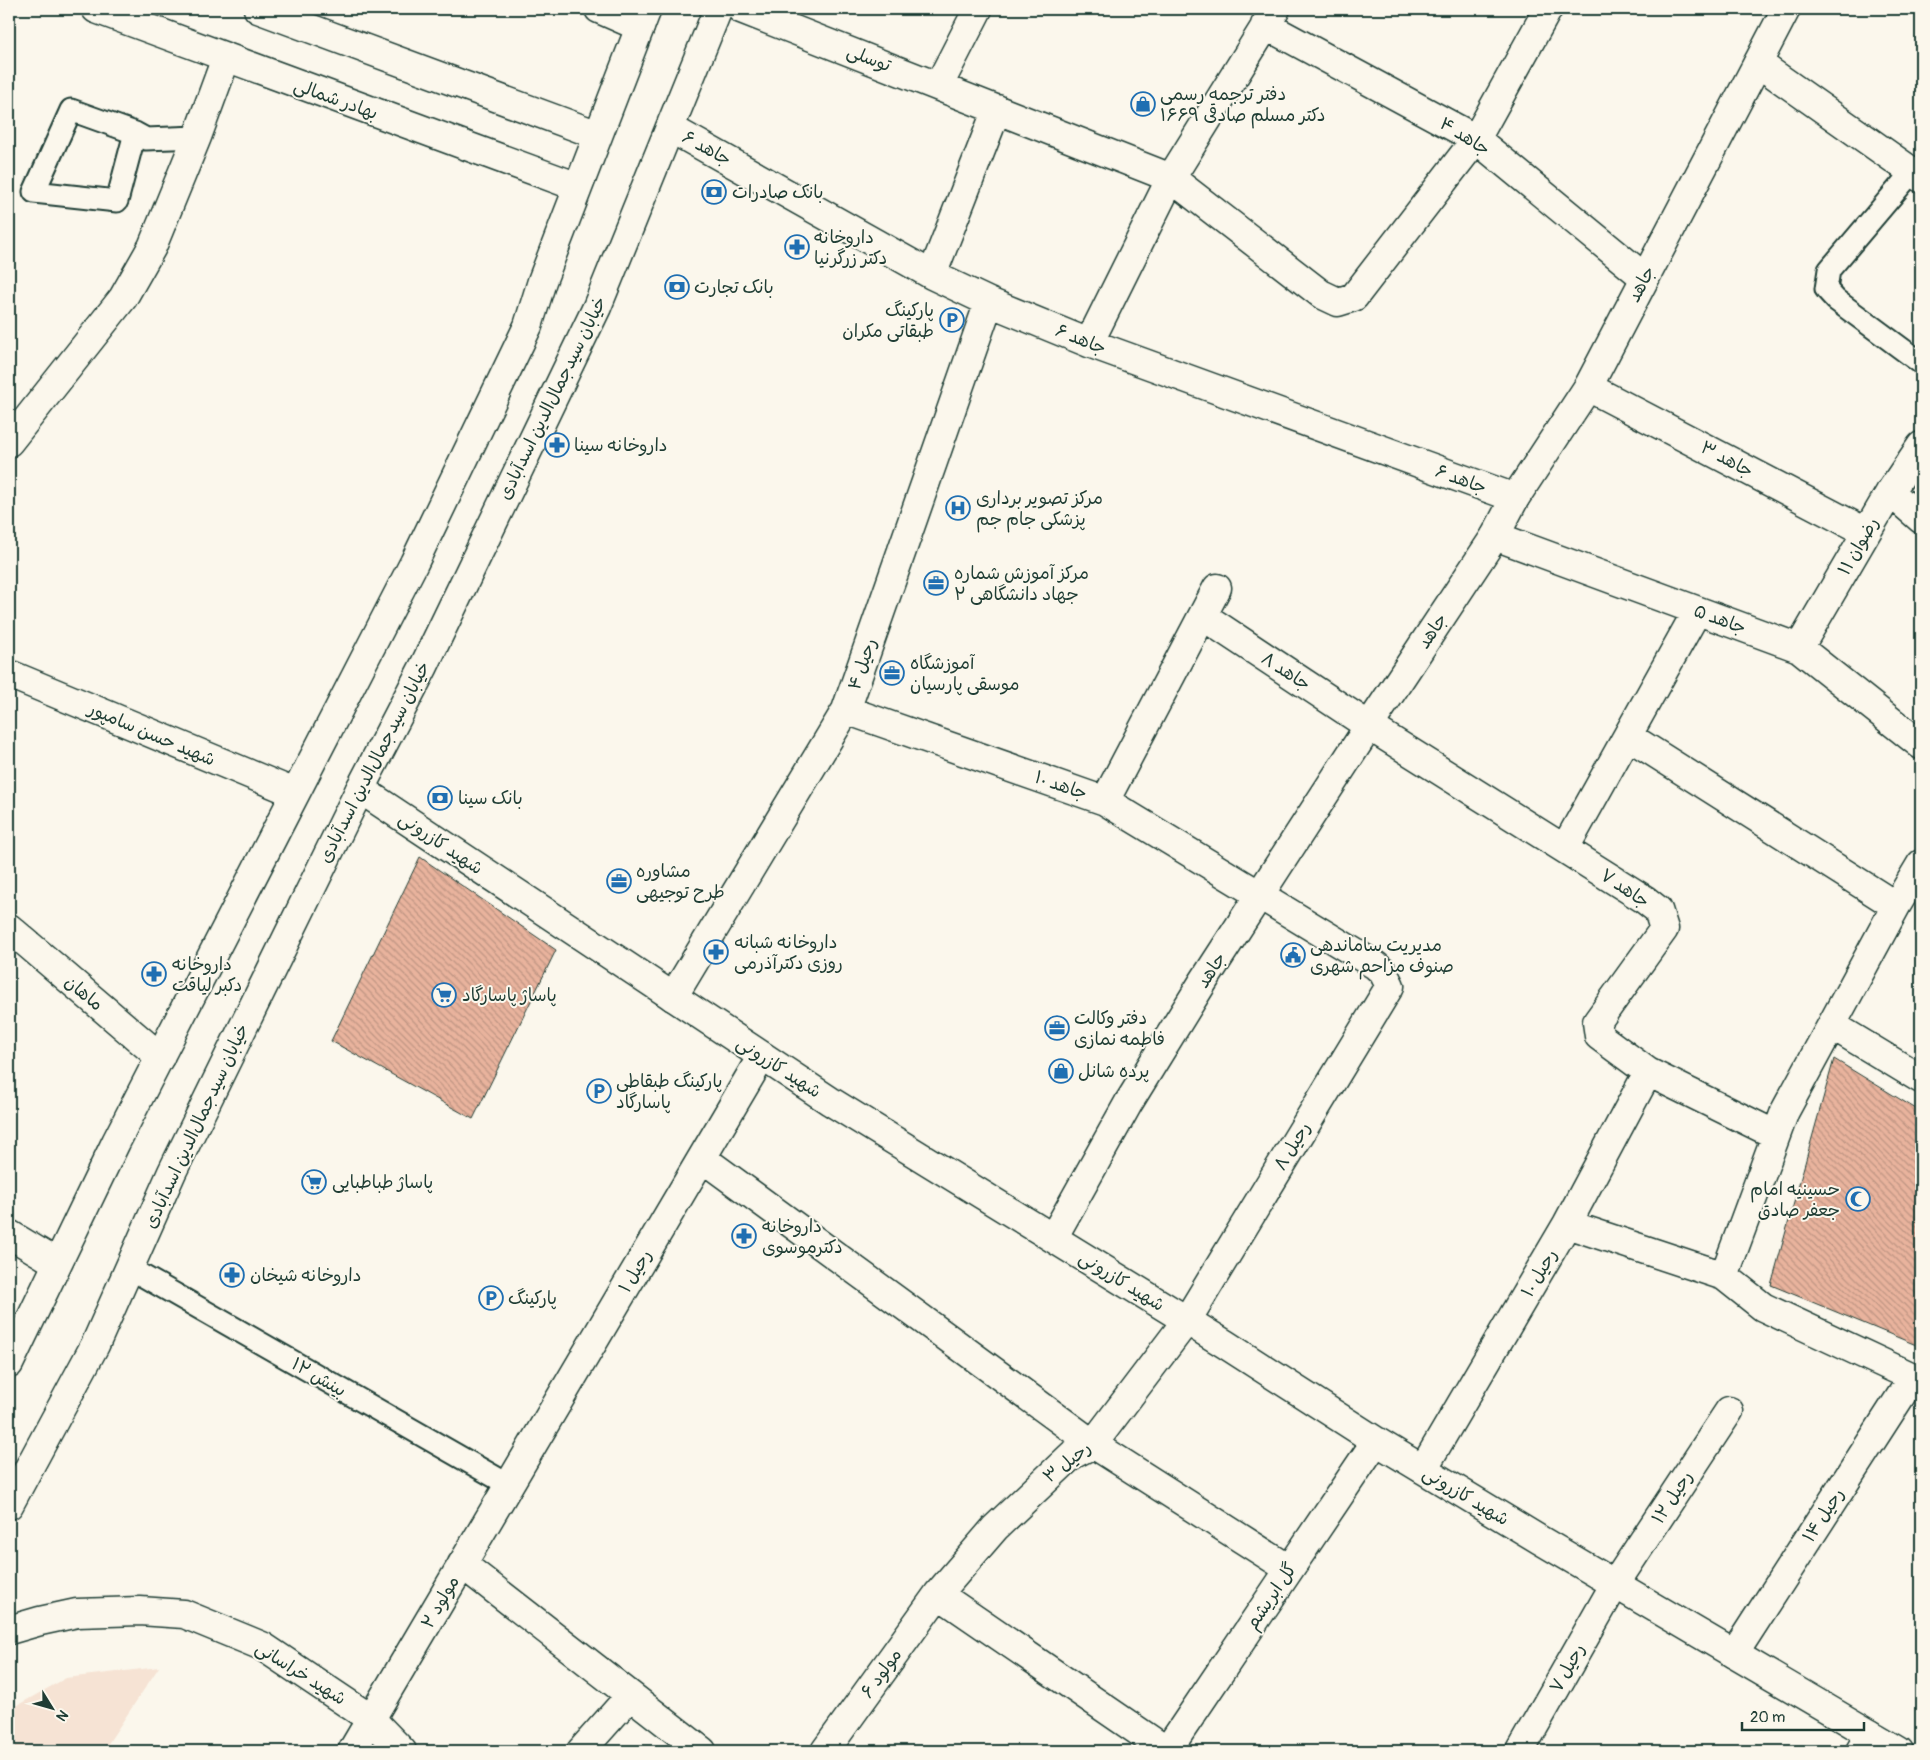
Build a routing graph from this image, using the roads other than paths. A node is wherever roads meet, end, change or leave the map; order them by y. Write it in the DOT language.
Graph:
graph roads {
  1 [pos="96,9"];
  2 [pos="258,9"];
  3 [pos="599,9"];
  4 [pos="718,9"];
  5 [pos="741,9"];
  6 [pos="978,9"];
  7 [pos="1548,9"];
  8 [pos="1786,9"];
  9 [pos="1271,17"];
  10 [pos="643,18"];
  11 [pos="159,20"];
  12 [pos="226,58"];
  13 [pos="1758,62"];
  14 [pos="939,86"];
  15 [pos="997,109"];
  16 [pos="670,128"];
  17 [pos="136,133"];
  18 [pos="598,135"];
  19 [pos="197,137"];
  20 [pos="1476,139"];
  21 [pos="1917,175"];
  22 [pos="1171,178"];
  23 [pos="578,187"];
  24 [pos="932,275"];
  25 [pos="1645,278"];
  26 [pos="989,302"];
  27 [pos="1089,343"];
  28 [pos="1921,363"];
  29 [pos="1588,386"];
  30 [pos="9,442"];
  31 [pos="1921,446"];
  32 [pos="1890,492"];
  33 [pos="1515,498"];
  34 [pos="1921,519"];
  35 [pos="1866,532"];
  36 [pos="1495,536"];
  37 [pos="1217,588"];
  38 [pos="1697,611"];
  39 [pos="1203,616"];
  40 [pos="1799,648"];
  41 [pos="9,674"];
  42 [pos="846,710"];
  43 [pos="1369,726"];
  44 [pos="1628,736"];
  45 [pos="1921,745"];
  46 [pos="360,789"];
  47 [pos="295,793"];
  48 [pos="1105,801"];
  49 [pos="1565,848"];
  50 [pos="1921,864"];
  51 [pos="1260,894"];
  52 [pos="1896,906"];
  53 [pos="9,928"];
  54 [pos="1383,972"];
  55 [pos="673,997"];
  56 [pos="1832,1025"];
  57 [pos="762,1056"];
  58 [pos="160,1057"];
  59 [pos="1648,1072"];
  60 [pos="1921,1079"];
  61 [pos="1776,1136"];
  62 [pos="702,1158"];
  63 [pos="1568,1224"];
  64 [pos="9,1234"];
  65 [pos="1052,1238"];
  66 [pos="57,1263"];
  67 [pos="129,1268"];
  68 [pos="1724,1276"];
  69 [pos="1186,1320"];
  70 [pos="9,1364"];
  71 [pos="1917,1379"];
  72 [pos="1728,1411"];
  73 [pos="1376,1441"];
  74 [pos="1093,1444"];
  75 [pos="1423,1470"];
  76 [pos="509,1486"];
  77 [pos="9,1505"];
  78 [pos="462,1564"];
  79 [pos="1289,1569"];
  80 [pos="1615,1584"];
  81 [pos="938,1594"];
  82 [pos="9,1630"];
  83 [pos="1734,1654"];
  84 [pos="630,1696"];
  85 [pos="371,1719"];
  86 [pos="1865,1743"];
  87 [pos="352,1751"];
  88 [pos="402,1751"];
  89 [pos="581,1751"];
  90 [pos="702,1751"];
  91 [pos="824,1751"];
  92 [pos="1167,1751"];
  93 [pos="1520,1751"];
  94 [pos="1899,1751"];
  1 -- 11 [label="street, بهادر شمالی"];
  2 -- 18 [label="street"];
  3 -- 10 [label="street"];
  4 -- 16 [label="street, خیابان سیدجمال‌الدین اسدآبادی"];
  5 -- 14 [label="street, توسلی"];
  6 -- 14 [label="street"];
  7 -- 20 [label="street"];
  8 -- 13 [label="street, جاهد"];
  9 -- 20 [label="street, جاهد ۴"];
  9 -- 22 [label="street"];
  10 -- 18 [label="street"];
  11 -- 12 [label="street, بهادر شمالی"];
  12 -- 19 [label="street"];
  12 -- 23 [label="street, بهادر شمالی"];
  13 -- 21 [label="street"];
  13 -- 25 [label="street, جاهد"];
  14 -- 15 [label="street, توسلی"];
  15 -- 22 [label="street, توسلی"];
  15 -- 24 [label="street"];
  16 -- 24 [label="street, جاهد ۶"];
  16 -- 46 [label="street, خیابان سیدجمال‌الدین اسدآبادی"];
  17 -- 17 [label="lane"];
  17 -- 19 [label="lane"];
  18 -- 23 [label="street"];
  19 -- 30 [label="street"];
  20 -- 22 [label="street, توسلی"];
  20 -- 25 [label="street, جاهد ۴"];
  21 -- 28 [label="lane"];
  22 -- 27 [label="street"];
  23 -- 47 [label="street"];
  24 -- 26 [label="street, جاهد ۶"];
  25 -- 29 [label="street, جاهد"];
  26 -- 27 [label="street, جاهد ۶"];
  26 -- 42 [label="street, رحیل ۴"];
  27 -- 33 [label="street, جاهد ۶"];
  29 -- 33 [label="street, جاهد"];
  29 -- 35 [label="street, جاهد ۳"];
  31 -- 32 [label="street, رضوان ۱۱"];
  32 -- 34 [label="street"];
  32 -- 35 [label="street, رضوان ۱۱"];
  33 -- 36 [label="street, جاهد"];
  35 -- 40 [label="street, رضوان ۱۱"];
  36 -- 38 [label="street, جاهد ۵"];
  36 -- 43 [label="street, جاهد"];
  37 -- 39 [label="street"];
  38 -- 40 [label="street, جاهد ۵"];
  38 -- 44 [label="street"];
  39 -- 43 [label="street, جاهد ۸"];
  39 -- 48 [label="street"];
  40 -- 45 [label="street, جاهد ۵"];
  41 -- 47 [label="street, شهید حسن سامپور"];
  42 -- 48 [label="street, جاهد ۱۰"];
  42 -- 55 [label="street, رحیل ۴"];
  43 -- 49 [label="street, جاهد ۷"];
  43 -- 51 [label="street, جاهد"];
  44 -- 49 [label="street"];
  44 -- 52 [label="street"];
  46 -- 55 [label="street, شهید کازرونی"];
  46 -- 67 [label="street, خیابان سیدجمال‌الدین اسدآبادی"];
  47 -- 58 [label="street"];
  48 -- 51 [label="street, جاهد ۱۰"];
  49 -- 59 [label="street, جاهد ۷"];
  50 -- 52 [label="street"];
  51 -- 54 [label="street, جاهد ۱۰"];
  51 -- 65 [label="street, جاهد"];
  52 -- 56 [label="street"];
  53 -- 58 [label="street, ماهان"];
  54 -- 69 [label="street, رحیل ۸"];
  55 -- 57 [label="street, شهید کازرونی"];
  56 -- 60 [label="street"];
  56 -- 61 [label="street"];
  57 -- 62 [label="street, رحیل ۱"];
  57 -- 65 [label="street, شهید کازرونی"];
  58 -- 66 [label="street"];
  59 -- 61 [label="street, جاهد ۷"];
  59 -- 63 [label="street, رحیل ۱۰"];
  61 -- 68 [label="street"];
  62 -- 74 [label="street"];
  62 -- 76 [label="street, رحیل ۱"];
  63 -- 68 [label="street"];
  63 -- 75 [label="street, رحیل ۱۰"];
  64 -- 66 [label="street"];
  65 -- 69 [label="street, شهید کازرونی"];
  66 -- 70 [label="street"];
  67 -- 76 [label="lane, بینش ۱۲"];
  67 -- 77 [label="street, خیابان سیدجمال‌الدین اسدآبادی"];
  68 -- 71 [label="street"];
  69 -- 73 [label="street, شهید کازرونی"];
  69 -- 74 [label="street, رحیل ۳"];
  71 -- 83 [label="street, رحیل ۱۴"];
  72 -- 80 [label="street, رحیل ۱۲"];
  73 -- 75 [label="street, شهید کازرونی"];
  73 -- 79 [label="street, گل ابریشم"];
  74 -- 79 [label="street"];
  74 -- 81 [label="street, رحیل ۳"];
  75 -- 80 [label="street, شهید کازرونی"];
  76 -- 78 [label="street, مولود ۲"];
  78 -- 84 [label="street"];
  78 -- 85 [label="street, مولود ۲"];
  79 -- 92 [label="street, گل ابریشم"];
  80 -- 83 [label="street, شهید کازرونی"];
  80 -- 93 [label="street, رحیل ۷"];
  81 -- 91 [label="street, مولود ۶"];
  81 -- 92 [label="street"];
  82 -- 85 [label="street, شهید خراسانی"];
  83 -- 86 [label="street, شهید کازرونی"];
  84 -- 89 [label="street"];
  84 -- 90 [label="street"];
  85 -- 87 [label="street, مولود ۲"];
  85 -- 88 [label="street, شهید خراسانی"];
  86 -- 94 [label="street, شهید کازرونی"];
}
